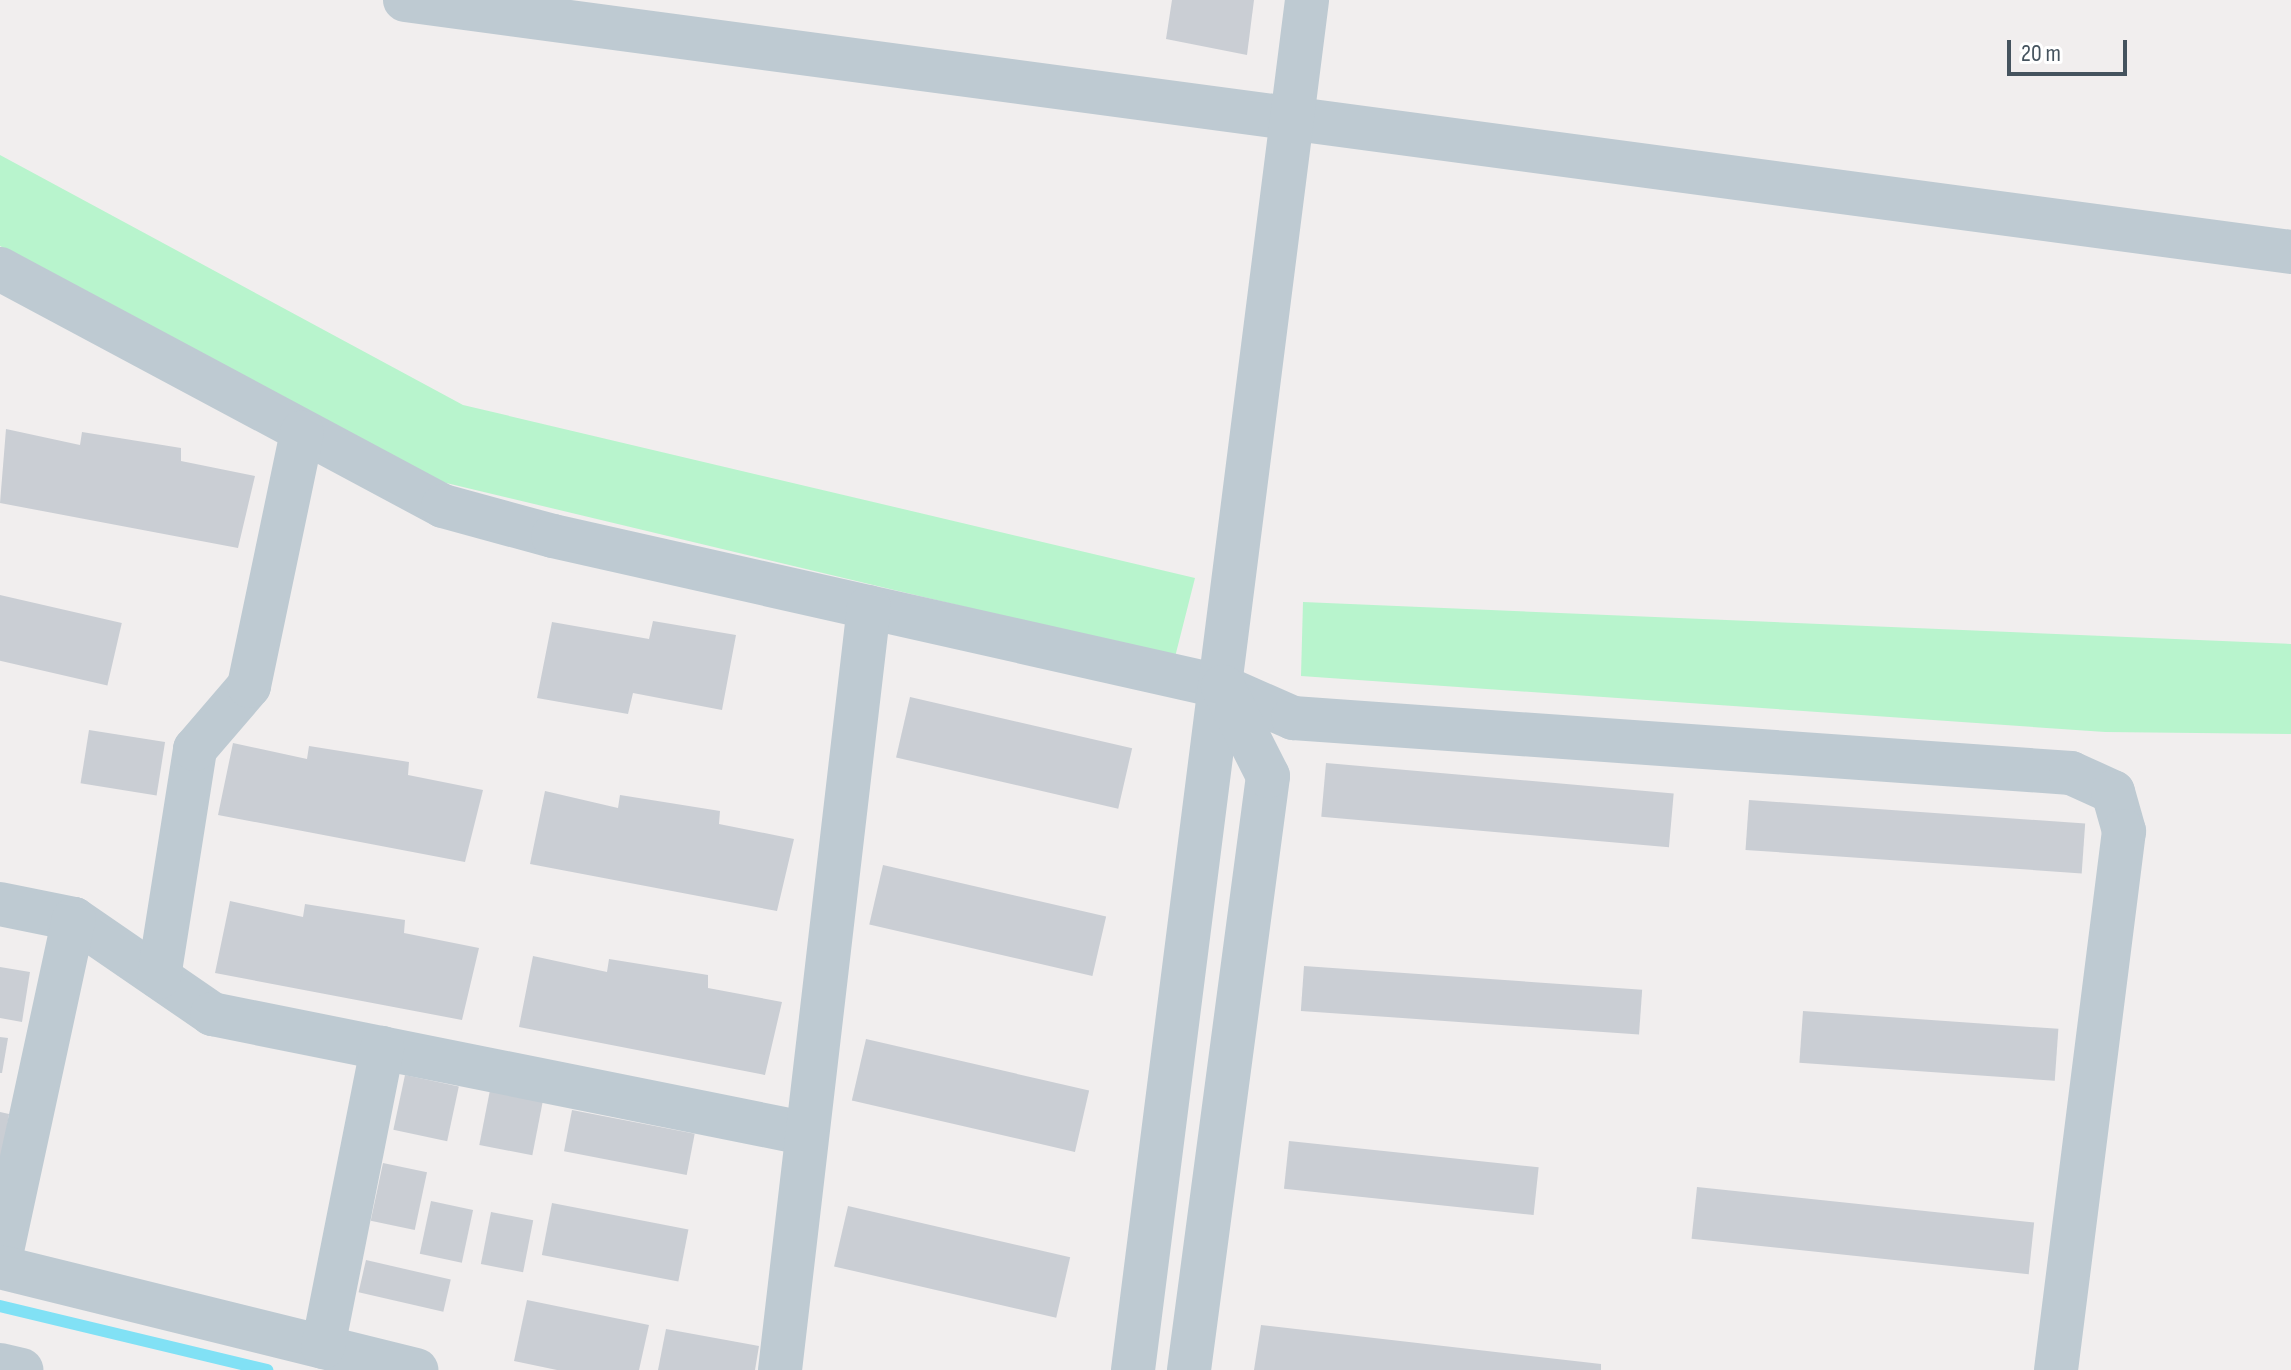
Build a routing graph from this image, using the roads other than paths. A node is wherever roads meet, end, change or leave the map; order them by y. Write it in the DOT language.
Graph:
graph roads {
  1 [pos="405,0"];
  2 [pos="1307,0"];
  3 [pos="1294,119"];
  4 [pos="2291,252"];
  5 [pos="0,269"];
  6 [pos="302,432"];
  7 [pos="869,607"];
  8 [pos="1223,687"];
  9 [pos="0,904"];
  10 [pos="74,919"];
  11 [pos="159,977"];
  12 [pos="382,1048"];
  13 [pos="804,1133"];
  14 [pos="0,1260"];
  15 [pos="0,1267"];
  16 [pos="323,1347"];
  17 [pos="0,1365"];
  18 [pos="21,1370"];
  19 [pos="416,1370"];
  20 [pos="780,1370"];
  21 [pos="1133,1370"];
  22 [pos="1189,1370"];
  23 [pos="2056,1370"];
  1 -- 3 [label="street"];
  2 -- 3 [label="street"];
  3 -- 4 [label="street"];
  3 -- 8 [label="street"];
  5 -- 6 [label="street"];
  6 -- 7 [label="street"];
  6 -- 11 [label="street"];
  7 -- 8 [label="street"];
  7 -- 13 [label="street"];
  8 -- 21 [label="street"];
  8 -- 22 [label="street"];
  8 -- 23 [label="street"];
  9 -- 10 [label="street"];
  10 -- 11 [label="street"];
  10 -- 14 [label="street"];
  11 -- 12 [label="street"];
  12 -- 13 [label="street"];
  12 -- 16 [label="street"];
  13 -- 20 [label="street"];
  15 -- 16 [label="street"];
  16 -- 19 [label="street"];
  17 -- 18 [label="street"];
}
